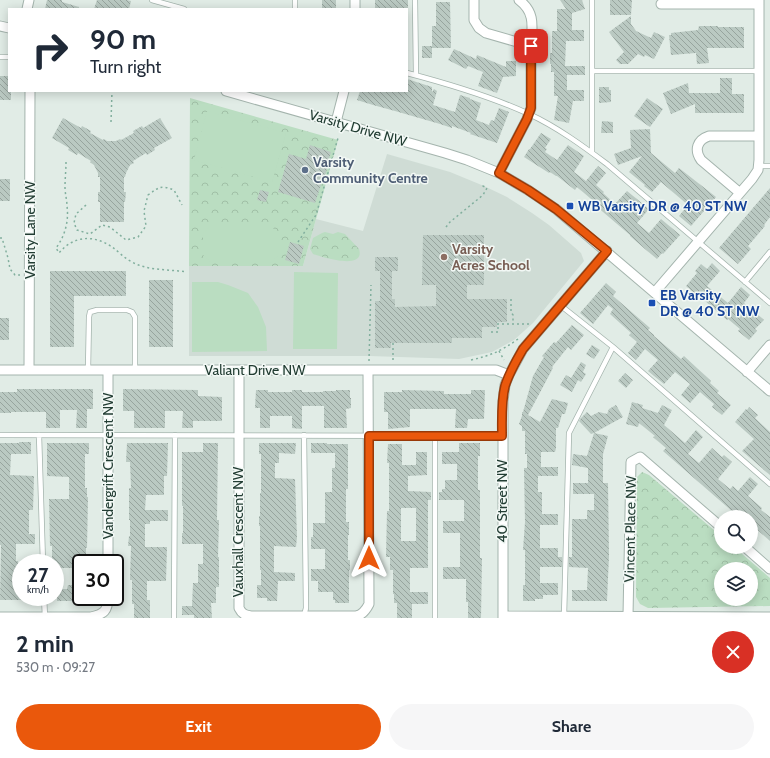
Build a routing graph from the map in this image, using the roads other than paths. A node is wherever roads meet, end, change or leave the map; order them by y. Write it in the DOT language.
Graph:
graph roads {
  1 [pos="152,0"];
  2 [pos="415,0"];
  3 [pos="474,0"];
  4 [pos="519,0"];
  5 [pos="592,0"];
  6 [pos="759,2"];
  7 [pos="661,4"];
  8 [pos="180,8"];
  9 [pos="531,46"];
  10 [pos="592,71"];
  11 [pos="759,71"];
  12 [pos="408,73"];
  13 [pos="416,75"];
  14 [pos="30,92"];
  15 [pos="230,92"];
  16 [pos="344,92"];
  17 [pos="529,114"];
  18 [pos="336,122"];
  19 [pos="759,136"];
  20 [pos="592,152"];
  21 [pos="758,166"];
  22 [pos="770,166"];
  23 [pos="499,173"];
  24 [pos="740,193"];
  25 [pos="698,242"];
  26 [pos="607,251"];
  27 [pos="770,252"];
  28 [pos="745,282"];
  29 [pos="655,292"];
  30 [pos="770,303"];
  31 [pos="560,305"];
  32 [pos="770,345"];
  33 [pos="613,347"];
  34 [pos="369,366"];
  35 [pos="0,370"];
  36 [pos="29,370"];
  37 [pos="88,370"];
  38 [pos="108,370"];
  39 [pos="134,370"];
  40 [pos="239,370"];
  41 [pos="747,372"];
  42 [pos="509,375"];
  43 [pos="770,391"];
  44 [pos="39,435"];
  45 [pos="108,435"];
  46 [pos="175,435"];
  47 [pos="0,436"];
  48 [pos="239,436"];
  49 [pos="304,436"];
  50 [pos="369,436"];
  51 [pos="435,436"];
  52 [pos="502,436"];
  53 [pos="770,484"];
  54 [pos="714,521"];
  55 [pos="43,554"];
  56 [pos="108,554"];
  57 [pos="753,554"];
  58 [pos="770,569"];
  59 [pos="44,606"];
  60 [pos="107,606"];
  61 [pos="304,616"];
  62 [pos="564,616"];
  63 [pos="628,616"];
  64 [pos="0,617"];
  65 [pos="45,617"];
  66 [pos="503,617"];
  67 [pos="770,617"];
  68 [pos="174,618"];
  69 [pos="435,618"];
  1 -- 8 [label="lane"];
  2 -- 13 [label="lane"];
  3 -- 9 [label="street"];
  4 -- 9 [label="street"];
  5 -- 10 [label="lane"];
  6 -- 7 [label="street"];
  6 -- 11 [label="street"];
  9 -- 17 [label="street"];
  10 -- 11 [label="lane"];
  10 -- 20 [label="lane"];
  11 -- 19 [label="street"];
  12 -- 13 [label="lane"];
  13 -- 17 [label="lane"];
  14 -- 36 [label="street, Varsity Lane NW"];
  15 -- 18 [label="street, Varsity Drive NW"];
  16 -- 18 [label="street"];
  17 -- 20 [label="lane"];
  17 -- 23 [label="street"];
  18 -- 23 [label="street, Varsity Drive NW"];
  19 -- 21 [label="street"];
  19 -- 24 [label="street"];
  20 -- 25 [label="lane"];
  21 -- 22 [label="lane"];
  21 -- 24 [label="street"];
  23 -- 26 [label="street, Varsity Drive NW"];
  24 -- 25 [label="street"];
  25 -- 28 [label="lane"];
  25 -- 29 [label="street"];
  26 -- 29 [label="street, Varsity Drive NW"];
  26 -- 31 [label="street, 40 Street NW"];
  27 -- 28 [label="lane"];
  28 -- 30 [label="lane"];
  29 -- 41 [label="street, Varsity Drive NW"];
  31 -- 33 [label="lane"];
  31 -- 42 [label="street, 40 Street NW"];
  32 -- 41 [label="street"];
  33 -- 53 [label="lane"];
  33 -- 62 [label="lane"];
  34 -- 40 [label="street, Valiant Drive NW"];
  34 -- 42 [label="street, Valiant Drive NW"];
  34 -- 50 [label="street, Vauxhall Crescent NW"];
  35 -- 36 [label="street, Valiant Drive NW"];
  36 -- 37 [label="street, Valiant Drive NW"];
  37 -- 38 [label="street, Valiant Drive NW"];
  37 -- 39 [label="lane"];
  38 -- 39 [label="street, Valiant Drive NW"];
  38 -- 45 [label="street, Vandergrift Crescent NW"];
  39 -- 40 [label="street, Valiant Drive NW"];
  40 -- 48 [label="street, Vauxhall Crescent NW"];
  41 -- 43 [label="street, Varsity Drive NW"];
  42 -- 52 [label="street, 40 Street NW"];
  44 -- 45 [label="lane"];
  44 -- 47 [label="lane"];
  44 -- 55 [label="lane"];
  45 -- 46 [label="lane"];
  45 -- 56 [label="street, Vandergrift Crescent NW"];
  46 -- 48 [label="lane"];
  46 -- 68 [label="lane"];
  48 -- 49 [label="lane"];
  48 -- 61 [label="street, Vauxhall Crescent NW"];
  49 -- 50 [label="lane"];
  49 -- 61 [label="lane"];
  50 -- 51 [label="lane"];
  50 -- 61 [label="street, Vauxhall Crescent NW"];
  51 -- 52 [label="lane"];
  51 -- 69 [label="lane"];
  52 -- 66 [label="street, 40 Street NW"];
  54 -- 63 [label="street, Vincent Place NW"];
  57 -- 58 [label="street"];
  59 -- 65 [label="lane"];
  60 -- 65 [label="street"];
  62 -- 63 [label="street"];
  62 -- 66 [label="street"];
  63 -- 67 [label="street"];
  64 -- 65 [label="street"];
}
